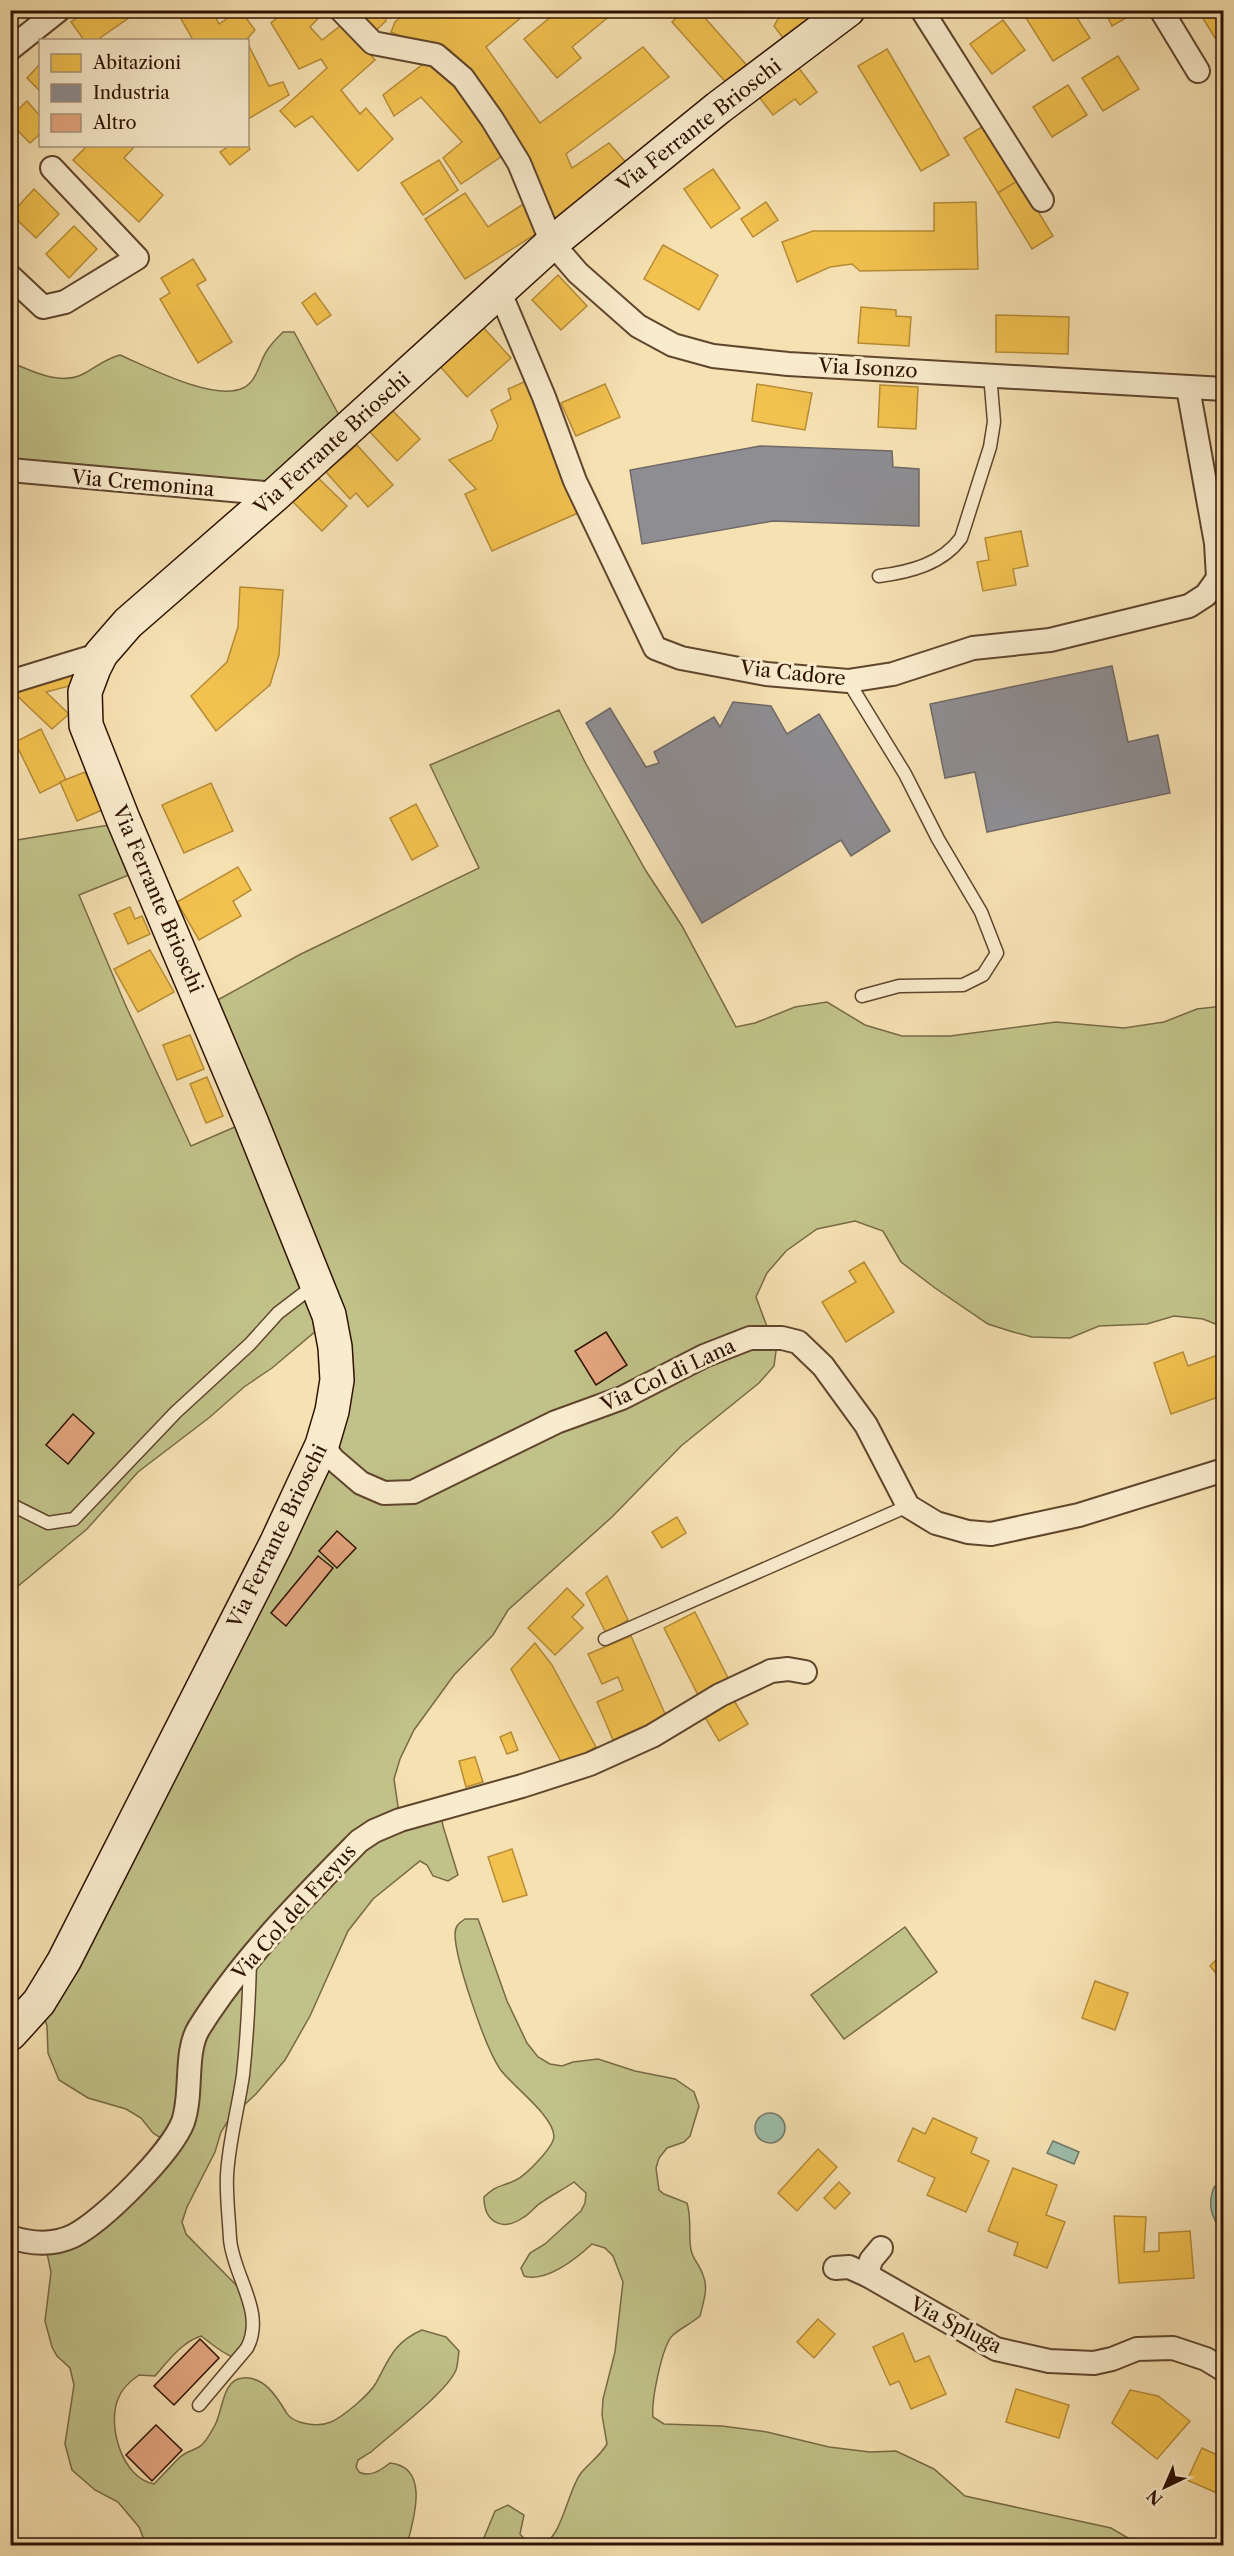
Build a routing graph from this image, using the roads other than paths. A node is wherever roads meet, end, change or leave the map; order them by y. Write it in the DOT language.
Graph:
graph roads {
  1 [pos="59,10"];
  2 [pos="341,10"];
  3 [pos="848,10"];
  4 [pos="922,10"];
  5 [pos="1161,10"];
  6 [pos="10,49"];
  7 [pos="1198,71"];
  8 [pos="52,168"];
  9 [pos="1042,200"];
  10 [pos="552,243"];
  11 [pos="10,276"];
  12 [pos="497,292"];
  13 [pos="990,374"];
  14 [pos="1188,387"];
  15 [pos="1224,389"];
  16 [pos="10,470"];
  17 [pos="276,494"];
  18 [pos="879,576"];
  19 [pos="101,654"];
  20 [pos="848,681"];
  21 [pos="10,682"];
  22 [pos="862,996"];
  23 [pos="316,1284"];
  24 [pos="322,1445"];
  25 [pos="1221,1474"];
  26 [pos="10,1502"];
  27 [pos="908,1506"];
  28 [pos="605,1639"];
  29 [pos="804,1672"];
  30 [pos="250,1960"];
  31 [pos="10,2034"];
  32 [pos="10,2237"];
  33 [pos="881,2248"];
  34 [pos="835,2268"];
  35 [pos="867,2275"];
  36 [pos="1224,2370"];
  37 [pos="199,2405"];
  1 -- 6 [label="street"];
  2 -- 10 [label="street, Via Isonzo"];
  3 -- 10 [label="street, Via Ferrante Brioschi"];
  4 -- 9 [label="street"];
  5 -- 7 [label="street"];
  8 -- 11 [label="street"];
  10 -- 12 [label="street, Via Ferrante Brioschi"];
  10 -- 13 [label="street, Via Isonzo"];
  12 -- 17 [label="street, Via Ferrante Brioschi"];
  12 -- 20 [label="street, Via Cadore"];
  13 -- 14 [label="street, Via Isonzo"];
  13 -- 18 [label="lane"];
  14 -- 15 [label="street, Via Isonzo"];
  14 -- 20 [label="street, Via Cadore"];
  16 -- 17 [label="street, Via Cremonina"];
  17 -- 19 [label="street, Via Ferrante Brioschi"];
  19 -- 21 [label="street"];
  19 -- 23 [label="street, Via Ferrante Brioschi"];
  20 -- 22 [label="lane"];
  23 -- 24 [label="street, Via Ferrante Brioschi"];
  23 -- 26 [label="lane"];
  24 -- 27 [label="street, Via Col di Lana"];
  24 -- 31 [label="street, Via Ferrante Brioschi"];
  25 -- 27 [label="street"];
  27 -- 28 [label="lane"];
  29 -- 30 [label="street, Via Col del Freyus"];
  30 -- 32 [label="street, Via Col del Freyus"];
  30 -- 37 [label="lane"];
  33 -- 35 [label="street"];
  34 -- 35 [label="street, Via Spluga"];
  35 -- 36 [label="street, Via Spluga"];
}
